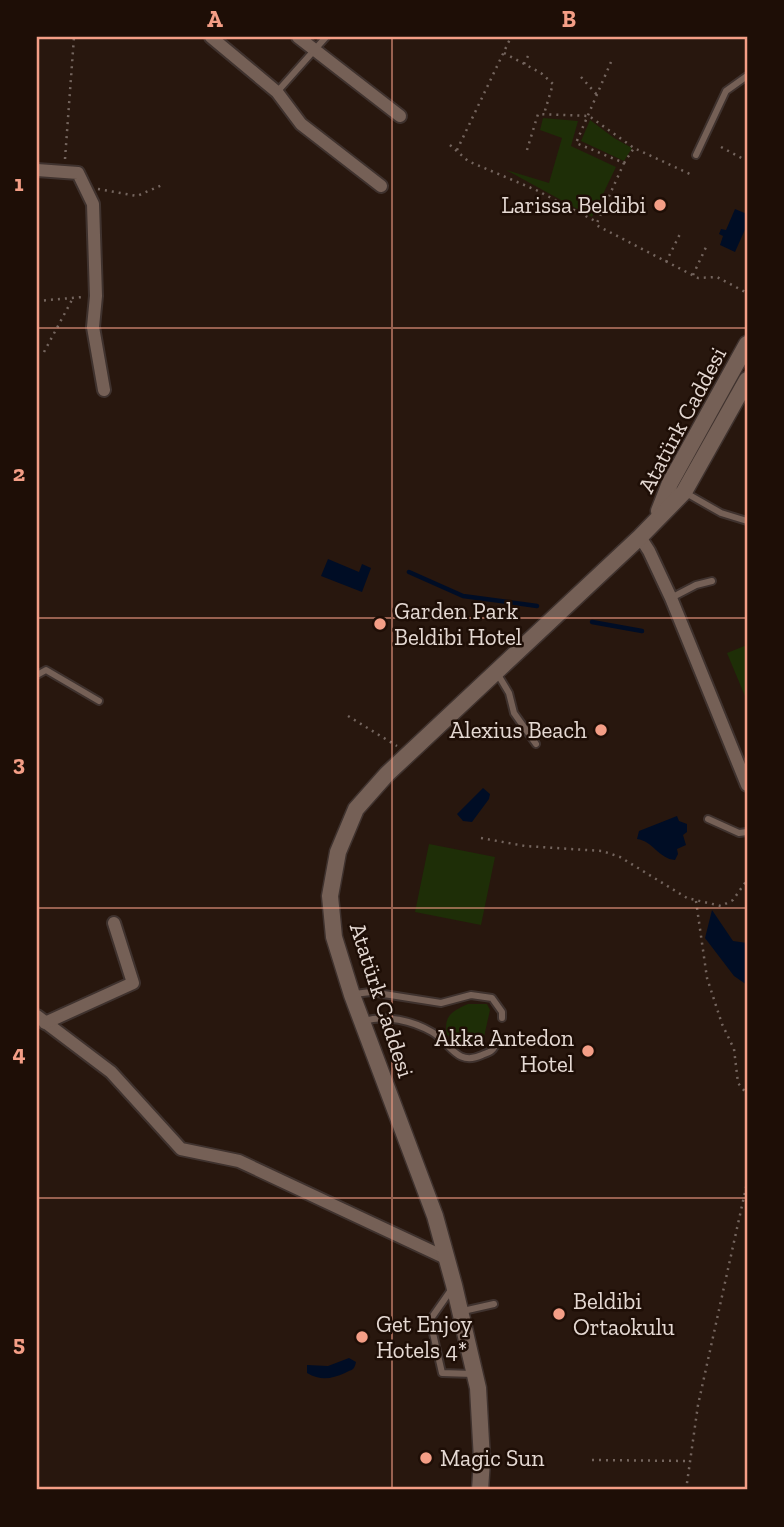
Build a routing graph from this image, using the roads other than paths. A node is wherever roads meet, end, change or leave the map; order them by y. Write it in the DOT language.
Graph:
graph roads {
  1 [pos="211,37"];
  2 [pos="298,37"];
  3 [pos="326,37"];
  4 [pos="315,51"];
  5 [pos="747,76"];
  6 [pos="277,92"];
  7 [pos="400,116"];
  8 [pos="696,155"];
  9 [pos="37,170"];
  10 [pos="381,186"];
  11 [pos="747,345"];
  12 [pos="747,380"];
  13 [pos="104,390"];
  14 [pos="677,488"];
  15 [pos="747,511"];
  16 [pos="746,520"];
  17 [pos="640,537"];
  18 [pos="712,581"];
  19 [pos="671,598"];
  20 [pos="496,671"];
  21 [pos="37,675"];
  22 [pos="99,701"];
  23 [pos="536,744"];
  24 [pos="747,785"];
  25 [pos="708,819"];
  26 [pos="747,832"];
  27 [pos="114,923"];
  28 [pos="352,995"];
  29 [pos="502,1018"];
  30 [pos="41,1019"];
  31 [pos="362,1021"];
  32 [pos="495,1046"];
  33 [pos="446,1258"];
  34 [pos="454,1285"];
  35 [pos="494,1304"];
  36 [pos="461,1311"];
  37 [pos="475,1374"];
  38 [pos="480,1490"];
  1 -- 6 [label="street"];
  2 -- 4 [label="street"];
  3 -- 4 [label="lane"];
  4 -- 6 [label="lane"];
  4 -- 7 [label="street"];
  5 -- 8 [label="lane"];
  6 -- 10 [label="street"];
  9 -- 13 [label="street"];
  11 -- 14 [label="street, Atatürk Caddesi"];
  12 -- 14 [label="street, Atatürk Caddesi"];
  14 -- 16 [label="lane"];
  14 -- 17 [label="street, Atatürk Caddesi"];
  15 -- 16 [label="lane"];
  17 -- 19 [label="street"];
  17 -- 20 [label="street, Atatürk Caddesi"];
  18 -- 19 [label="lane"];
  19 -- 24 [label="street"];
  20 -- 23 [label="lane"];
  20 -- 28 [label="street, Atatürk Caddesi"];
  21 -- 22 [label="lane"];
  25 -- 26 [label="lane"];
  27 -- 30 [label="street"];
  28 -- 29 [label="lane"];
  28 -- 31 [label="street, Atatürk Caddesi"];
  30 -- 33 [label="street"];
  31 -- 32 [label="lane"];
  31 -- 33 [label="street, Atatürk Caddesi"];
  33 -- 34 [label="street, Atatürk Caddesi"];
  34 -- 36 [label="street, Atatürk Caddesi"];
  34 -- 37 [label="lane"];
  35 -- 36 [label="lane"];
  36 -- 37 [label="street, Atatürk Caddesi"];
  37 -- 38 [label="street, Atatürk Caddesi"];
}
